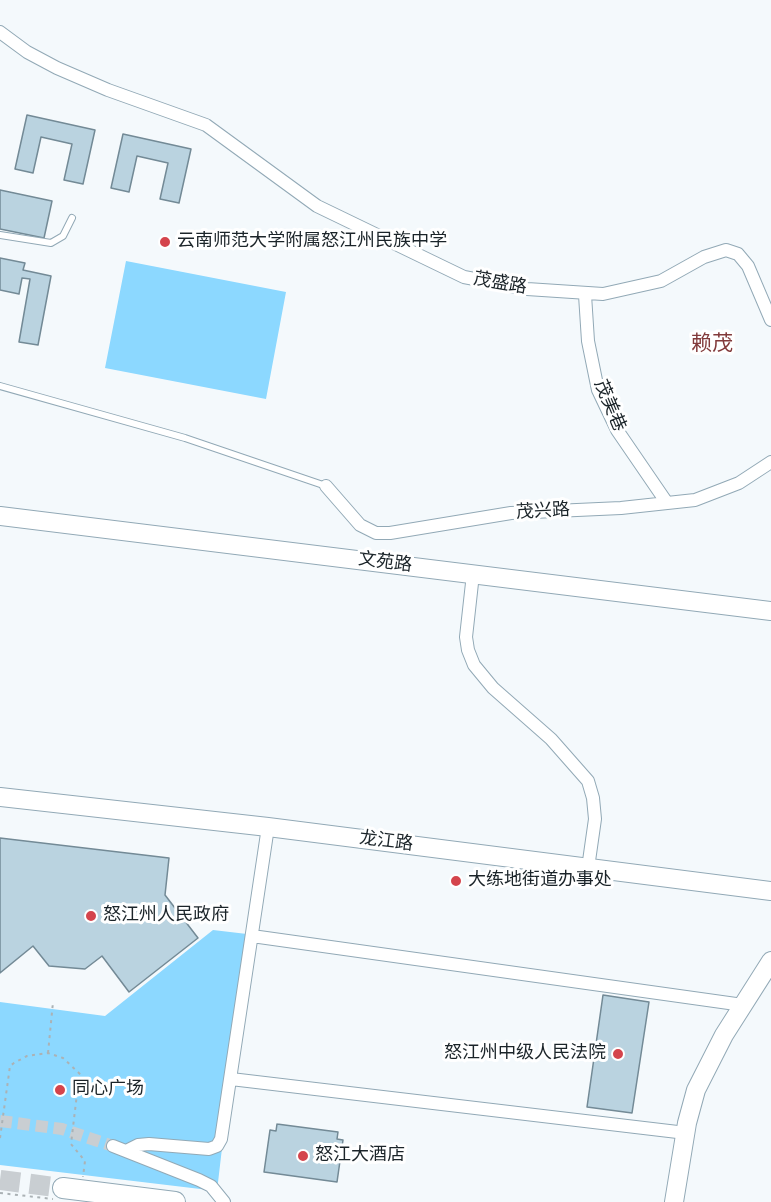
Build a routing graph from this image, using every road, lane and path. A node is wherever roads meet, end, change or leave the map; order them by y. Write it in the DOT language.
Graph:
graph roads {
  1 [pos="0,32"];
  2 [pos="72,218"];
  3 [pos="0,235"];
  4 [pos="585,295"];
  5 [pos="771,320"];
  6 [pos="0,386"];
  7 [pos="771,462"];
  8 [pos="326,486"];
  9 [pos="667,503"];
  10 [pos="0,516"];
  11 [pos="473,574"];
  12 [pos="771,611"];
  13 [pos="0,796"];
  14 [pos="268,827"];
  15 [pos="588,868"];
  16 [pos="771,891"];
  17 [pos="252,936"];
  18 [pos="771,961"];
  19 [pos="53,1002"];
  20 [pos="743,1005"];
  21 [pos="48,1053"];
  22 [pos="231,1079"];
  23 [pos="686,1133"];
  24 [pos="0,1138"];
  25 [pos="113,1146"];
  26 [pos="126,1151"];
  27 [pos="84,1161"];
  28 [pos="0,1193"];
  29 [pos="55,1193"];
  30 [pos="175,1202"];
  31 [pos="224,1202"];
  32 [pos="674,1202"];
  1 -- 4 [label="street, 茂盛路"];
  2 -- 3 [label="lane"];
  4 -- 5 [label="street, 茂盛路"];
  4 -- 9 [label="street, 茂美巷"];
  6 -- 8 [label="lane"];
  7 -- 9 [label="street, 茂兴路"];
  8 -- 9 [label="street, 茂兴路"];
  10 -- 11 [label="street, 文苑路"];
  11 -- 12 [label="street, 文苑路"];
  11 -- 15 [label="street"];
  13 -- 14 [label="street, 龙江路"];
  14 -- 15 [label="street, 龙江路"];
  14 -- 17 [label="street"];
  15 -- 16 [label="street, 龙江路"];
  17 -- 20 [label="street"];
  17 -- 22 [label="street"];
  18 -- 20 [label="street"];
  19 -- 21 [label="path"];
  20 -- 23 [label="street"];
  21 -- 24 [label="path"];
  21 -- 27 [label="path"];
  22 -- 23 [label="street"];
  22 -- 26 [label="street"];
  23 -- 32 [label="street"];
  25 -- 26 [label="street"];
  26 -- 31 [label="street"];
  28 -- 29 [label="path"];
  29 -- 30 [label="main road"];
}
